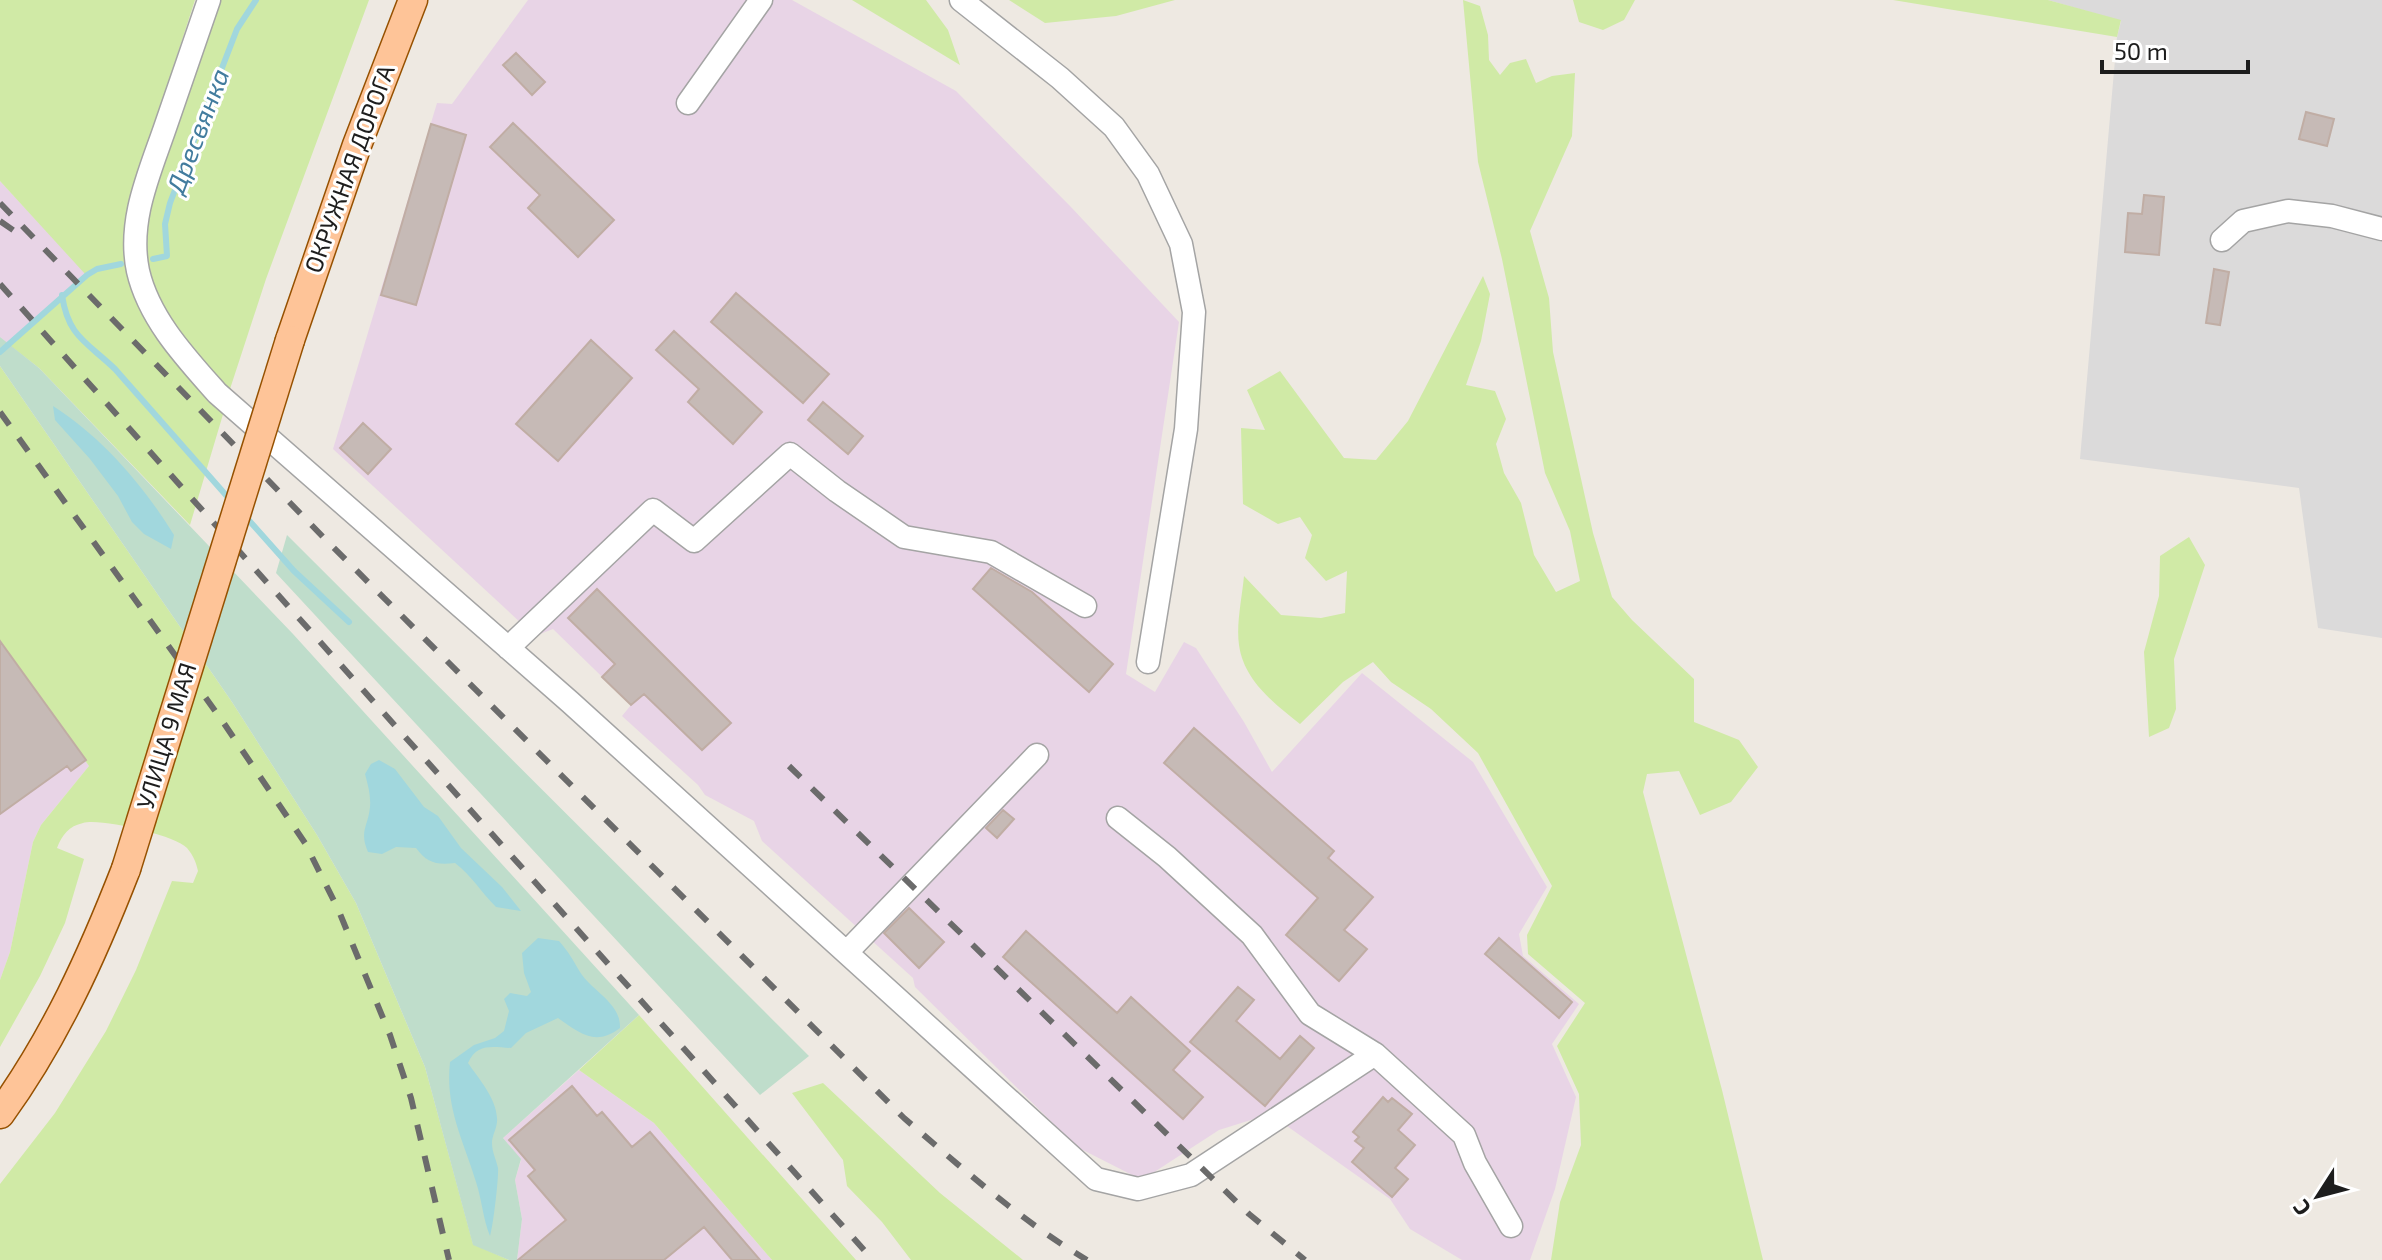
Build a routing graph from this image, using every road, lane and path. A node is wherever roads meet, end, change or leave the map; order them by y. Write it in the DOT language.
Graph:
graph roads {
  1 [pos="209,0"];
  2 [pos="413,0"];
  3 [pos="761,0"];
  4 [pos="961,0"];
  5 [pos="688,103"];
  6 [pos="2382,229"];
  7 [pos="2222,240"];
  8 [pos="290,340"];
  9 [pos="1085,606"];
  10 [pos="508,648"];
  11 [pos="1148,662"];
  12 [pos="1037,755"];
  13 [pos="1118,818"];
  14 [pos="847,952"];
  15 [pos="1375,1054"];
  16 [pos="0,1114"];
  17 [pos="1511,1226"];
  1 -- 10 [label="lane"];
  2 -- 8 [label="main road, ОКРУЖНАЯ ДОРОГА"];
  3 -- 5 [label="lane"];
  4 -- 11 [label="lane"];
  6 -- 7 [label="lane"];
  8 -- 16 [label="main road, УЛИЦА 9 МАЯ, bridge"];
  9 -- 10 [label="lane"];
  10 -- 14 [label="lane"];
  12 -- 14 [label="lane"];
  13 -- 15 [label="lane"];
  14 -- 15 [label="lane"];
  15 -- 17 [label="lane"];
}
